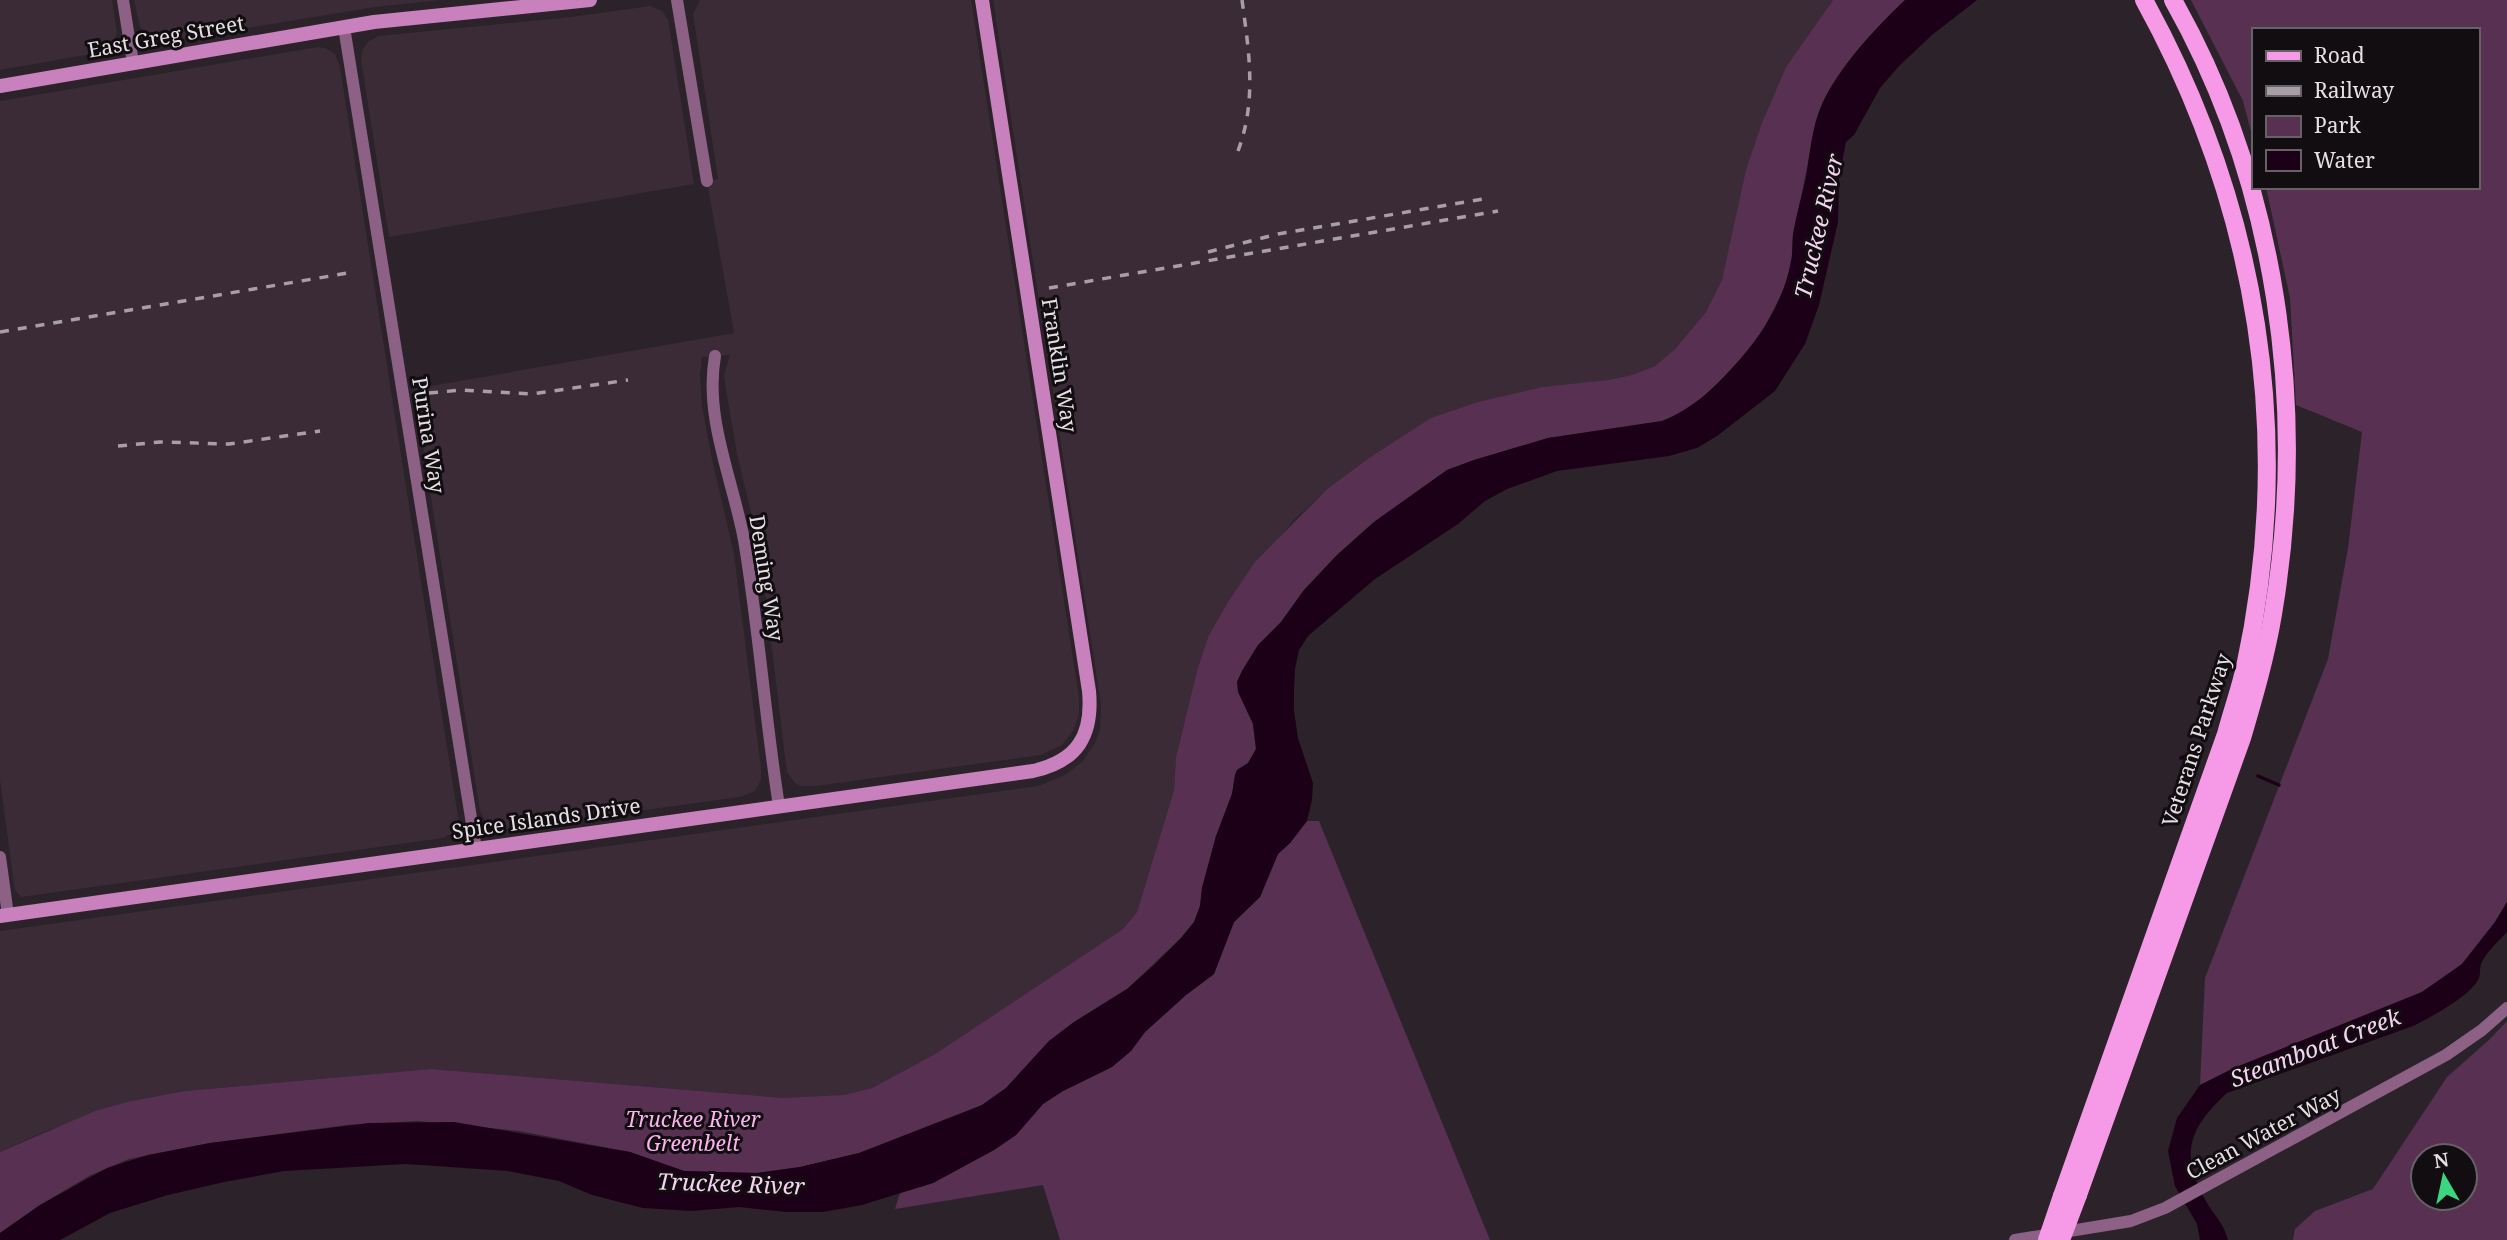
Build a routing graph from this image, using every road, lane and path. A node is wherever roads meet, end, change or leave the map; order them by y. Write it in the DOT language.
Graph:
graph roads {
  1 [pos="123,0"];
  2 [pos="590,0"];
  3 [pos="677,0"];
  4 [pos="982,0"];
  5 [pos="2144,0"];
  6 [pos="2173,0"];
  7 [pos="344,27"];
  8 [pos="133,63"];
  9 [pos="0,86"];
  10 [pos="707,181"];
  11 [pos="715,356"];
  12 [pos="1085,736"];
  13 [pos="779,806"];
  14 [pos="476,849"];
  15 [pos="0,857"];
  16 [pos="4,915"];
  17 [pos="2507,1008"];
  18 [pos="2070,1195"];
  19 [pos="2015,1240"];
  20 [pos="2046,1240"];
  21 [pos="2061,1240"];
  1 -- 8 [label="street"];
  2 -- 7 [label="street, East Greg Street"];
  3 -- 10 [label="street"];
  4 -- 12 [label="street, Franklin Way"];
  5 -- 18 [label="main road, Veterans Parkway"];
  6 -- 18 [label="main road, Veterans Parkway"];
  7 -- 8 [label="street, East Greg Street"];
  7 -- 14 [label="street, Purina Way"];
  8 -- 9 [label="street, East Greg Street"];
  11 -- 13 [label="street, Deming Way"];
  12 -- 13 [label="street, Spice Islands Drive"];
  13 -- 14 [label="street, Spice Islands Drive"];
  14 -- 16 [label="street, Spice Islands Drive"];
  15 -- 16 [label="street"];
  17 -- 19 [label="street, Clean Water Way"];
  18 -- 20 [label="main road, Veterans Parkway, bridge"];
  18 -- 21 [label="main road, Veterans Parkway, bridge"];
}
